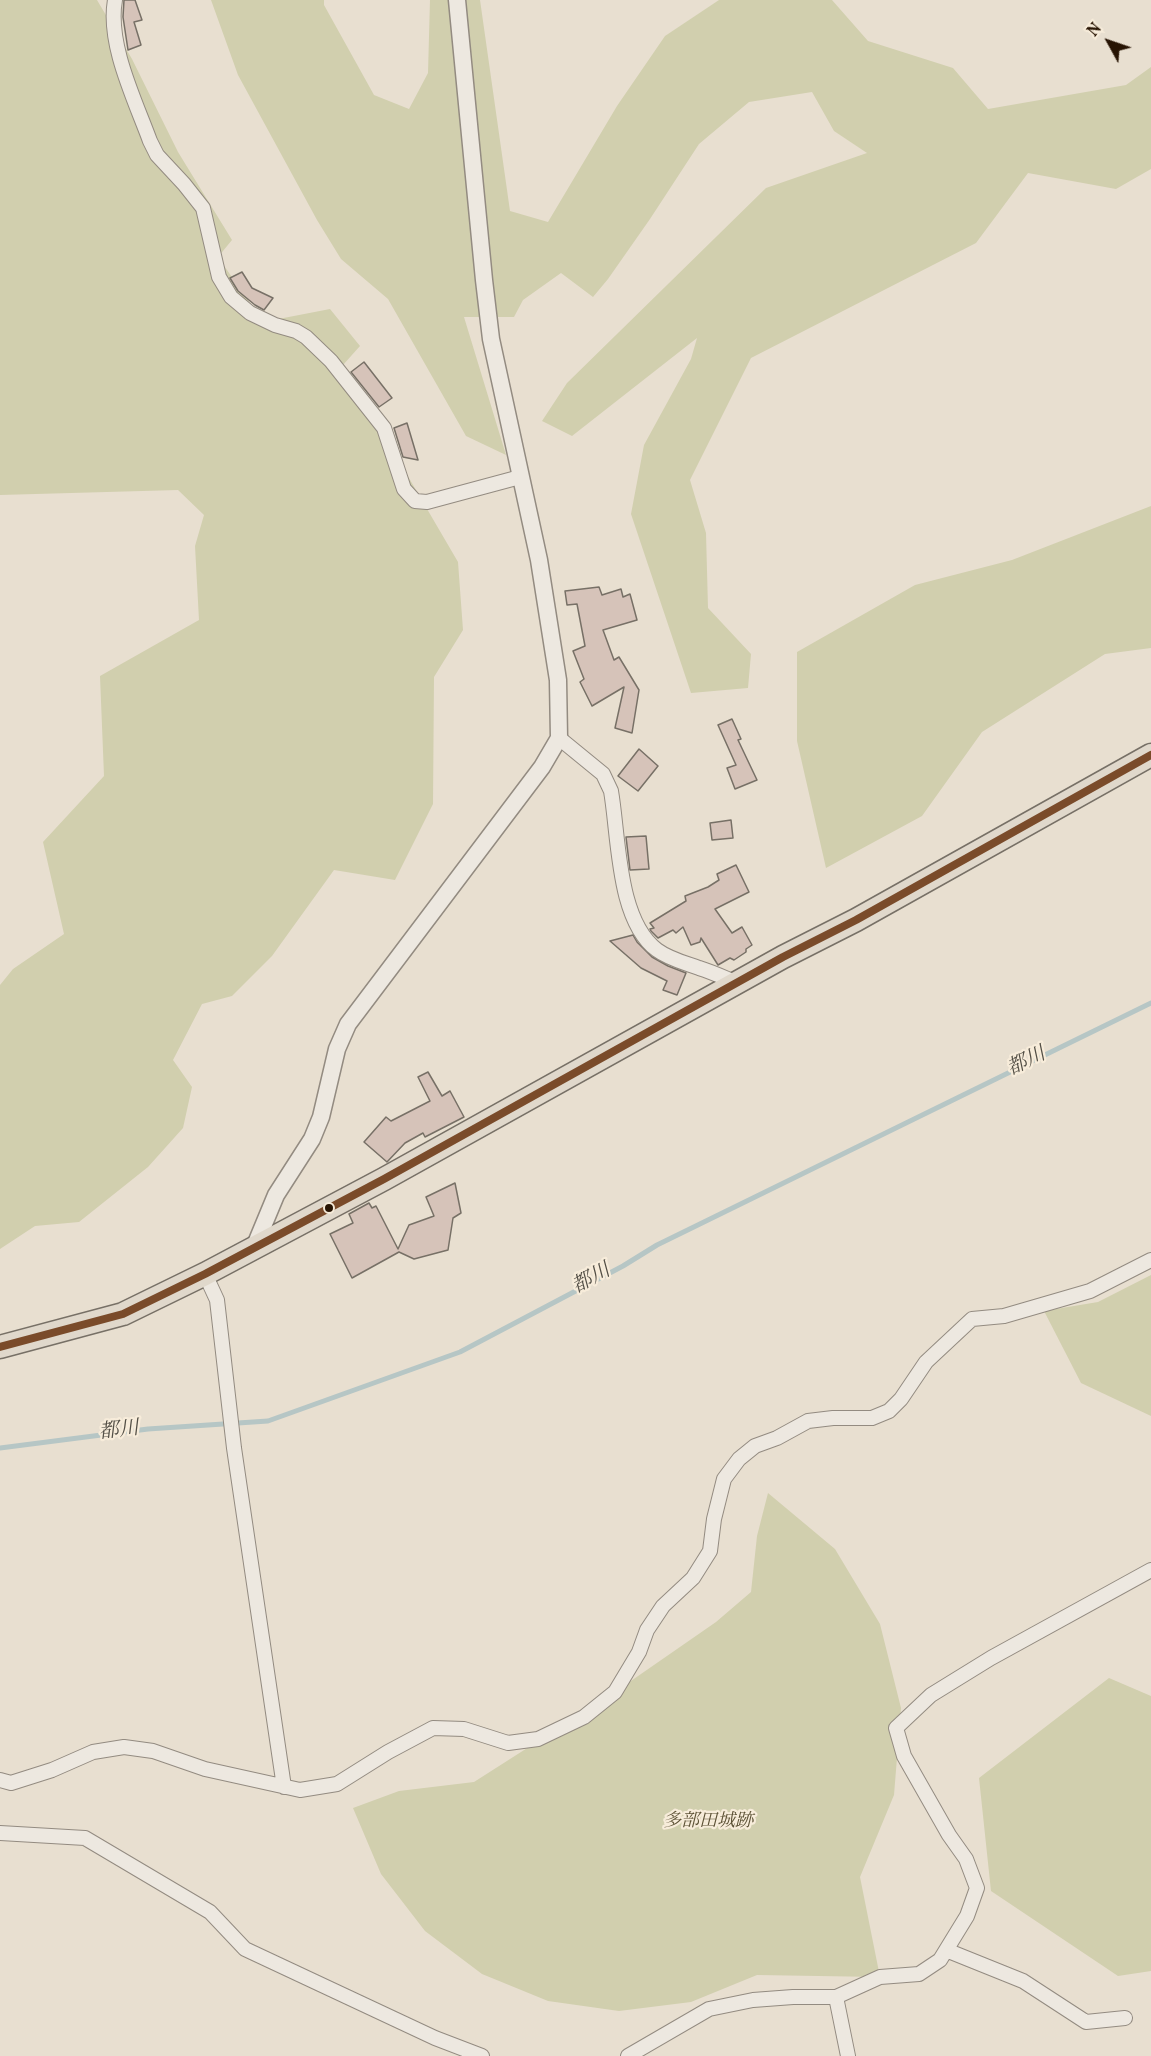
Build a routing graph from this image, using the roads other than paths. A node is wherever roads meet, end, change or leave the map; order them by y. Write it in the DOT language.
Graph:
graph roads {
  1 [pos="115,0"];
  2 [pos="457,0"];
  3 [pos="520,477"];
  4 [pos="559,738"];
  5 [pos="1151,755"];
  6 [pos="737,983"];
  7 [pos="254,1248"];
  8 [pos="1151,1260"];
  9 [pos="205,1274"];
  10 [pos="0,1347"];
  11 [pos="1151,1570"];
  12 [pos="0,1780"];
  13 [pos="284,1787"];
  14 [pos="0,1833"];
  15 [pos="946,1950"];
  16 [pos="836,1997"];
  17 [pos="1125,2018"];
  18 [pos="482,2056"];
  19 [pos="628,2056"];
  20 [pos="848,2056"];
  1 -- 3 [label="street"];
  2 -- 3 [label="street"];
  3 -- 4 [label="street"];
  4 -- 6 [label="street"];
  4 -- 7 [label="street"];
  5 -- 6 [label="highway"];
  6 -- 7 [label="highway"];
  7 -- 9 [label="highway"];
  8 -- 13 [label="street"];
  9 -- 10 [label="highway"];
  9 -- 13 [label="street"];
  11 -- 15 [label="street"];
  12 -- 13 [label="street"];
  14 -- 18 [label="street"];
  15 -- 16 [label="street"];
  15 -- 17 [label="street"];
  16 -- 19 [label="street"];
  16 -- 20 [label="street"];
}
